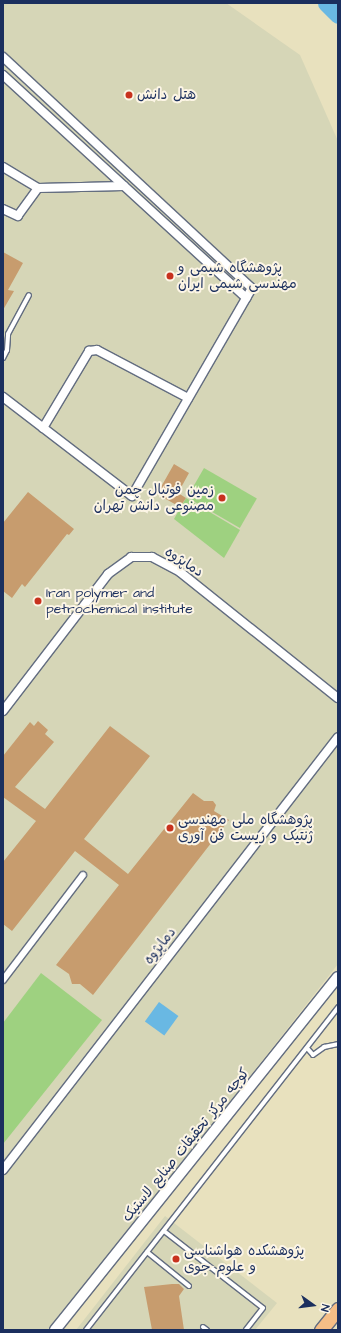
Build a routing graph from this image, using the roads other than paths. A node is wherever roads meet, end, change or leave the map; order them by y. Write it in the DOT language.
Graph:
graph roads {
  1 [pos="3,57"];
  2 [pos="3,75"];
  3 [pos="3,167"];
  4 [pos="124,186"];
  5 [pos="38,188"];
  6 [pos="3,209"];
  7 [pos="29,295"];
  8 [pos="246,298"];
  9 [pos="3,358"];
  10 [pos="3,397"];
  11 [pos="188,398"];
  12 [pos="43,428"];
  13 [pos="338,698"];
  14 [pos="3,711"];
  15 [pos="338,737"];
  16 [pos="83,875"];
  17 [pos="338,977"];
  18 [pos="3,980"];
  19 [pos="338,1007"];
  20 [pos="338,1044"];
  21 [pos="307,1048"];
  22 [pos="3,1170"];
  23 [pos="164,1231"];
  24 [pos="147,1252"];
  25 [pos="189,1286"];
  26 [pos="338,1309"];
  27 [pos="55,1330"];
  28 [pos="86,1330"];
  29 [pos="246,1330"];
  30 [pos="321,1330"];
  1 -- 8 [label="street"];
  2 -- 4 [label="street"];
  3 -- 5 [label="street"];
  4 -- 5 [label="street"];
  4 -- 8 [label="street"];
  5 -- 6 [label="street"];
  7 -- 9 [label="lane"];
  8 -- 11 [label="street"];
  10 -- 12 [label="street"];
  11 -- 12 [label="street"];
  11 -- 12 [label="street"];
  13 -- 14 [label="street, دماپژوه"];
  15 -- 22 [label="street, دماپژوه"];
  16 -- 18 [label="street"];
  17 -- 27 [label="street, کوچه مرکز تحقیقات صنایع لاستیک"];
  19 -- 21 [label="lane"];
  20 -- 21 [label="lane"];
  21 -- 23 [label="lane"];
  23 -- 24 [label="lane"];
  23 -- 29 [label="lane"];
  24 -- 25 [label="lane"];
  24 -- 28 [label="lane"];
  26 -- 30 [label="highway"];
}
